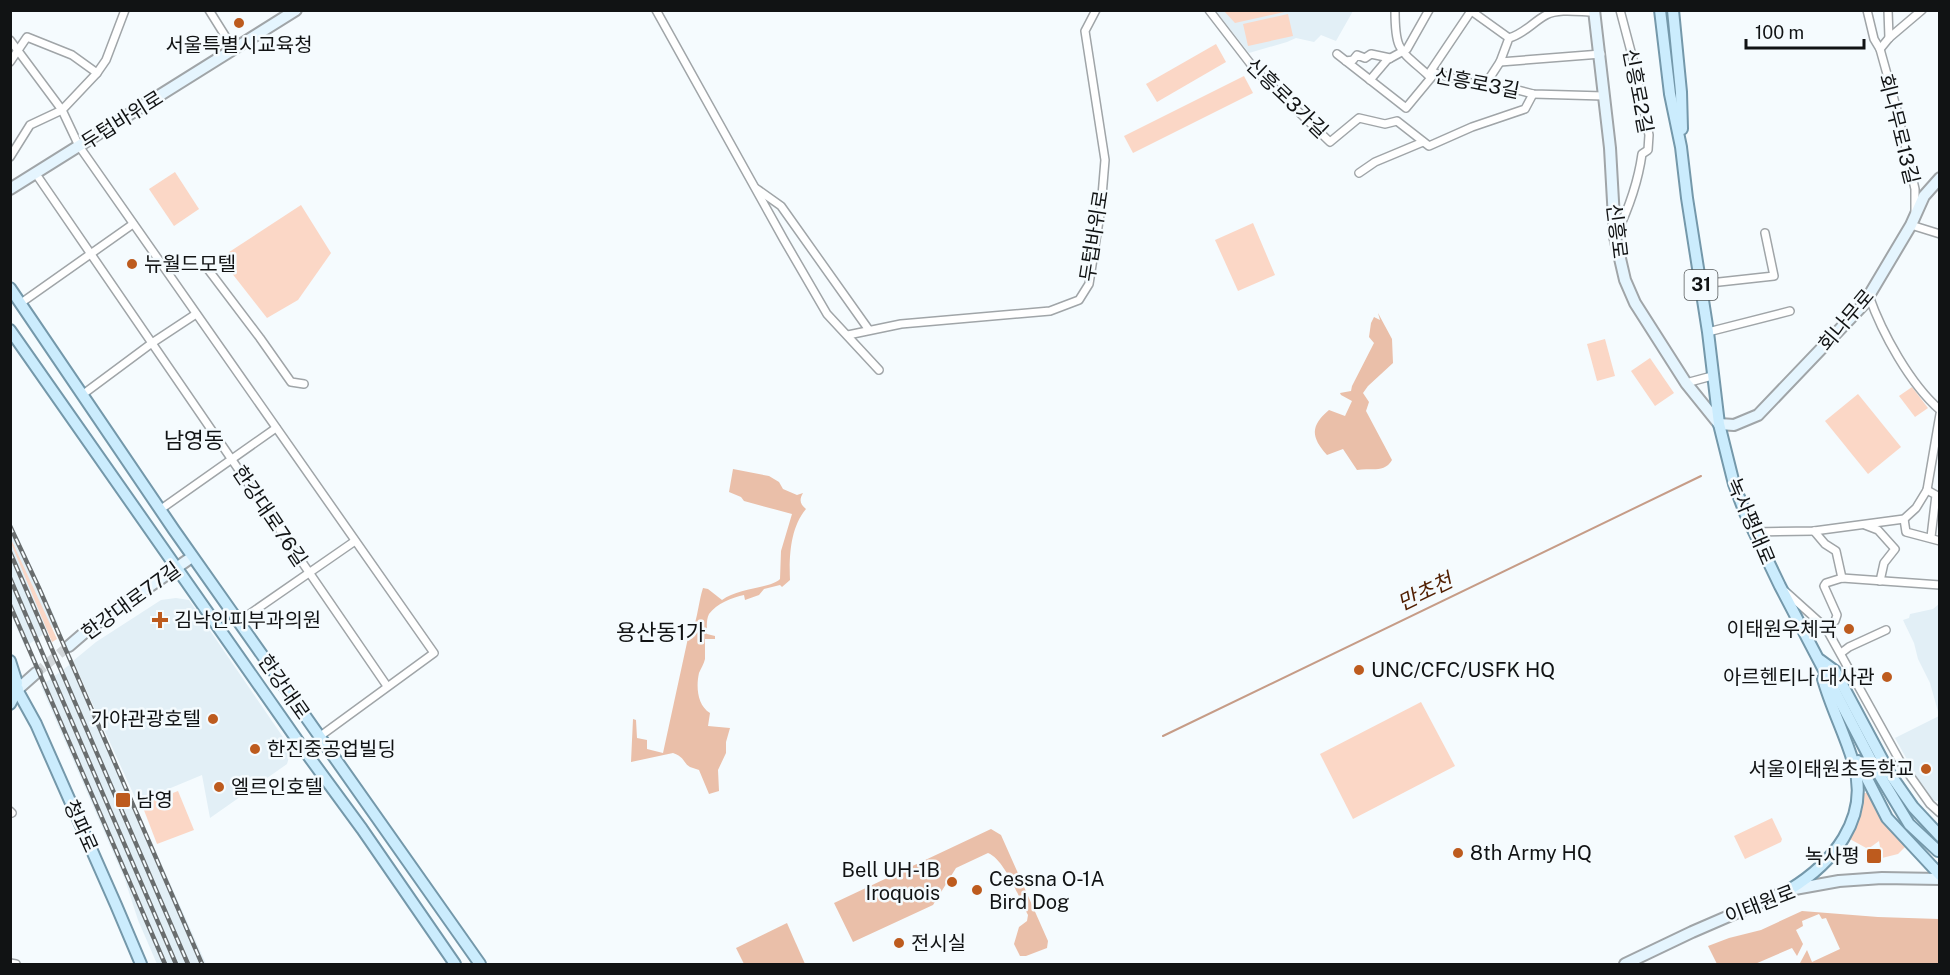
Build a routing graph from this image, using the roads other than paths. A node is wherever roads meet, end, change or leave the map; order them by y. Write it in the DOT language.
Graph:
graph roads {
  1 [pos="126,10"];
  2 [pos="208,10"];
  3 [pos="296,10"];
  4 [pos="656,10"];
  5 [pos="1096,10"];
  6 [pos="1209,10"];
  7 [pos="1395,10"];
  8 [pos="1429,10"];
  9 [pos="1546,10"];
  10 [pos="1620,10"];
  11 [pos="1660,10"];
  12 [pos="1673,10"];
  13 [pos="1867,10"];
  14 [pos="1888,10"];
  15 [pos="1922,10"];
  16 [pos="1471,11"];
  17 [pos="1594,11"];
  18 [pos="1556,12"];
  19 [pos="1482,14"];
  20 [pos="1509,38"];
  21 [pos="1889,38"];
  22 [pos="10,40"];
  23 [pos="18,50"];
  24 [pos="234,50"];
  25 [pos="1880,50"];
  26 [pos="1401,52"];
  27 [pos="1337,54"];
  28 [pos="1601,54"];
  29 [pos="1390,58"];
  30 [pos="1346,61"];
  31 [pos="10,62"];
  32 [pos="1500,62"];
  33 [pos="97,73"];
  34 [pos="1431,74"];
  35 [pos="1370,80"];
  36 [pos="1487,82"];
  37 [pos="1533,94"];
  38 [pos="1604,96"];
  39 [pos="1406,108"];
  40 [pos="62,110"];
  41 [pos="1397,121"];
  42 [pos="1423,142"];
  43 [pos="79,146"];
  44 [pos="1681,147"];
  45 [pos="10,157"];
  46 [pos="1359,173"];
  47 [pos="36,174"];
  48 [pos="1940,178"];
  49 [pos="755,188"];
  50 [pos="10,189"];
  51 [pos="1916,214"];
  52 [pos="133,224"];
  53 [pos="1911,225"];
  54 [pos="1765,233"];
  55 [pos="1940,234"];
  56 [pos="1615,237"];
  57 [pos="91,254"];
  58 [pos="207,268"];
  59 [pos="1701,284"];
  60 [pos="10,288"];
  61 [pos="1869,296"];
  62 [pos="21,303"];
  63 [pos="1790,311"];
  64 [pos="196,314"];
  65 [pos="10,330"];
  66 [pos="869,330"];
  67 [pos="1708,332"];
  68 [pos="848,335"];
  69 [pos="152,343"];
  70 [pos="879,370"];
  71 [pos="1712,376"];
  72 [pos="1686,383"];
  73 [pos="304,384"];
  74 [pos="82,395"];
  75 [pos="1940,412"];
  76 [pos="1719,424"];
  77 [pos="276,428"];
  78 [pos="231,459"];
  79 [pos="1936,459"];
  80 [pos="1928,490"];
  81 [pos="160,509"];
  82 [pos="1904,519"];
  83 [pos="1863,524"];
  84 [pos="1814,531"];
  85 [pos="1754,532"];
  86 [pos="1930,537"];
  87 [pos="355,541"];
  88 [pos="1940,541"];
  89 [pos="192,557"];
  90 [pos="177,567"];
  91 [pos="309,573"];
  92 [pos="1842,578"];
  93 [pos="1880,581"];
  94 [pos="1940,585"];
  95 [pos="1780,586"];
  96 [pos="238,622"];
  97 [pos="1826,628"];
  98 [pos="1886,630"];
  99 [pos="69,646"];
  100 [pos="1841,653"];
  101 [pos="1817,658"];
  102 [pos="10,661"];
  103 [pos="36,673"];
  104 [pos="10,677"];
  105 [pos="387,687"];
  106 [pos="18,689"];
  107 [pos="10,704"];
  108 [pos="1830,704"];
  109 [pos="320,737"];
  110 [pos="1940,813"];
  111 [pos="1940,836"];
  112 [pos="1938,851"];
  113 [pos="1940,877"];
  114 [pos="1789,890"];
  115 [pos="139,962"];
  116 [pos="10,963"];
  117 [pos="16,964"];
  118 [pos="455,964"];
  119 [pos="480,964"];
  120 [pos="1625,964"];
  1 -- 33 [label="street"];
  2 -- 24 [label="street"];
  3 -- 24 [label="main road, 두텁바위로"];
  4 -- 49 [label="street"];
  5 -- 66 [label="street, 두텁바위로"];
  6 -- 41 [label="street, 신흥로3가길"];
  7 -- 26 [label="street"];
  8 -- 26 [label="street"];
  9 -- 18 [label="street"];
  10 -- 56 [label="street, 신흥로2길"];
  11 -- 44 [label="main road, 녹사평대로 / 31"];
  12 -- 44 [label="main road, 녹사평대로 / 31"];
  13 -- 25 [label="street, 회나무로13길"];
  14 -- 21 [label="street"];
  15 -- 21 [label="street"];
  16 -- 19 [label="street"];
  16 -- 34 [label="street"];
  17 -- 18 [label="street"];
  17 -- 28 [label="main road, 신흥로"];
  18 -- 20 [label="street"];
  19 -- 20 [label="street"];
  20 -- 32 [label="street"];
  21 -- 25 [label="street"];
  22 -- 23 [label="street"];
  23 -- 31 [label="street"];
  23 -- 33 [label="street"];
  23 -- 40 [label="street"];
  24 -- 43 [label="main road, 두텁바위로"];
  25 -- 51 [label="street, 회나무로13길"];
  26 -- 29 [label="street"];
  26 -- 34 [label="street, 신흥로3길"];
  27 -- 30 [label="street"];
  28 -- 32 [label="street"];
  28 -- 38 [label="main road, 신흥로"];
  29 -- 30 [label="street"];
  29 -- 35 [label="street"];
  30 -- 35 [label="street"];
  32 -- 36 [label="street"];
  33 -- 40 [label="street"];
  34 -- 36 [label="street, 신흥로3길"];
  34 -- 39 [label="street"];
  35 -- 39 [label="street"];
  36 -- 37 [label="street, 신흥로3길"];
  37 -- 38 [label="street, 신흥로3길"];
  37 -- 42 [label="street"];
  38 -- 56 [label="main road, 신흥로"];
  39 -- 41 [label="street"];
  40 -- 43 [label="street"];
  40 -- 45 [label="street"];
  41 -- 42 [label="street"];
  42 -- 46 [label="street"];
  43 -- 47 [label="main road, 두텁바위로"];
  43 -- 52 [label="street"];
  44 -- 59 [label="main road, 녹사평대로 / 31"];
  47 -- 50 [label="main road, 두텁바위로"];
  47 -- 57 [label="street, 한강대로76길"];
  48 -- 51 [label="main road, 회나무로"];
  49 -- 66 [label="street"];
  49 -- 68 [label="street"];
  51 -- 53 [label="main road, 회나무로"];
  52 -- 57 [label="street"];
  52 -- 64 [label="street"];
  53 -- 55 [label="street"];
  53 -- 61 [label="main road, 회나무로"];
  54 -- 59 [label="street"];
  56 -- 72 [label="main road, 신흥로"];
  57 -- 62 [label="street"];
  57 -- 69 [label="street, 한강대로76길"];
  58 -- 73 [label="street"];
  59 -- 67 [label="main road, 녹사평대로 / 31"];
  60 -- 62 [label="main road, 한강대로"];
  61 -- 75 [label="street"];
  61 -- 76 [label="main road, 회나무로"];
  62 -- 74 [label="main road, 한강대로"];
  63 -- 67 [label="street"];
  64 -- 69 [label="street"];
  64 -- 77 [label="street"];
  65 -- 90 [label="main road, 한강대로"];
  66 -- 68 [label="street, 두텁바위로"];
  67 -- 71 [label="main road, 녹사평대로 / 31"];
  68 -- 70 [label="street"];
  69 -- 74 [label="street"];
  69 -- 78 [label="street, 한강대로76길"];
  71 -- 72 [label="street"];
  71 -- 76 [label="main road, 녹사평대로 / 31"];
  72 -- 76 [label="main road, 신흥로"];
  74 -- 81 [label="main road, 한강대로"];
  75 -- 79 [label="street"];
  76 -- 85 [label="main road, 녹사평대로 / 31"];
  77 -- 78 [label="street"];
  77 -- 87 [label="street"];
  78 -- 81 [label="street"];
  78 -- 91 [label="street, 한강대로76길"];
  79 -- 80 [label="street"];
  80 -- 82 [label="street"];
  80 -- 86 [label="street"];
  81 -- 89 [label="main road, 한강대로"];
  82 -- 83 [label="street"];
  82 -- 86 [label="street"];
  83 -- 84 [label="street"];
  83 -- 93 [label="street"];
  84 -- 85 [label="street"];
  84 -- 92 [label="street"];
  85 -- 95 [label="main road, 녹사평대로 / 31"];
  86 -- 88 [label="street"];
  87 -- 91 [label="street, 한강대로76길"];
  87 -- 105 [label="street"];
  89 -- 90 [label="main road, 한강대로77길"];
  89 -- 96 [label="main road, 한강대로"];
  90 -- 99 [label="main road, 한강대로77길"];
  90 -- 118 [label="main road, 한강대로"];
  91 -- 96 [label="street, 한강대로76길"];
  91 -- 105 [label="street"];
  92 -- 93 [label="street"];
  92 -- 97 [label="street"];
  93 -- 94 [label="street"];
  95 -- 97 [label="street"];
  95 -- 101 [label="main road, 녹사평대로 / 31"];
  96 -- 109 [label="main road, 한강대로"];
  97 -- 100 [label="street"];
  98 -- 100 [label="street"];
  100 -- 110 [label="street"];
  101 -- 108 [label="main road"];
  101 -- 111 [label="main road"];
  101 -- 112 [label="main road, 녹사평대로 / 31"];
  102 -- 106 [label="main road, 청파로"];
  103 -- 106 [label="main road"];
  104 -- 106 [label="main road, 청파로"];
  105 -- 109 [label="street"];
  106 -- 107 [label="main road"];
  106 -- 115 [label="main road, 청파로"];
  108 -- 113 [label="main road"];
  108 -- 114 [label="main road"];
  109 -- 119 [label="main road, 한강대로"];
  113 -- 114 [label="main road, 이태원로"];
  114 -- 120 [label="main road, 이태원로"];
  116 -- 117 [label="street"];
}
